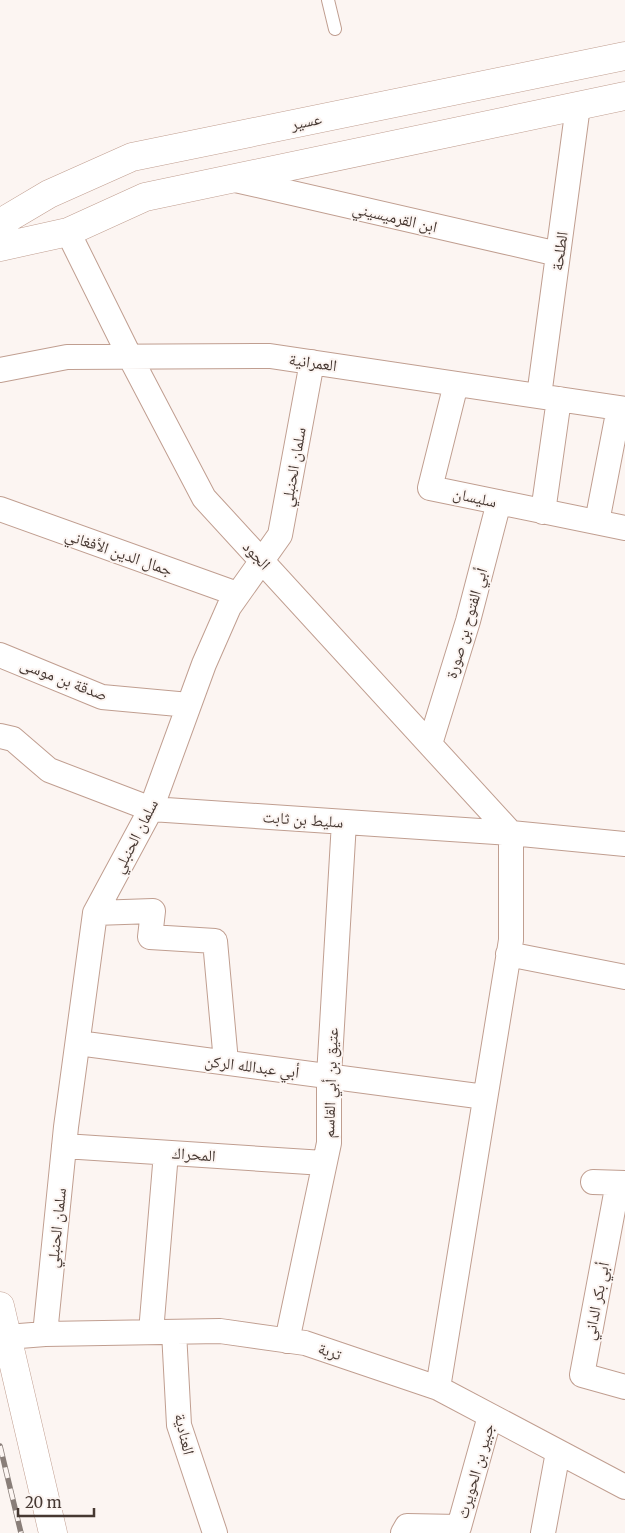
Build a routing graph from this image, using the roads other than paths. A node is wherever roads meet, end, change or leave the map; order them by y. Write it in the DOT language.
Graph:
graph roads {
  1 [pos="328,0"];
  2 [pos="335,29"];
  3 [pos="625,56"];
  4 [pos="625,96"];
  5 [pos="578,106"];
  6 [pos="231,179"];
  7 [pos="0,223"];
  8 [pos="68,232"];
  9 [pos="0,247"];
  10 [pos="558,254"];
  11 [pos="130,357"];
  12 [pos="312,362"];
  13 [pos="0,370"];
  14 [pos="456,384"];
  15 [pos="549,398"];
  16 [pos="622,409"];
  17 [pos="499,502"];
  18 [pos="0,509"];
  19 [pos="543,512"];
  20 [pos="597,522"];
  21 [pos="625,528"];
  22 [pos="261,560"];
  23 [pos="237,594"];
  24 [pos="0,655"];
  25 [pos="189,704"];
  26 [pos="0,736"];
  27 [pos="430,744"];
  28 [pos="151,809"];
  29 [pos="344,822"];
  30 [pos="512,833"];
  31 [pos="625,844"];
  32 [pos="95,913"];
  33 [pos="508,954"];
  34 [pos="625,976"];
  35 [pos="78,1043"];
  36 [pos="226,1062"];
  37 [pos="329,1076"];
  38 [pos="485,1097"];
  39 [pos="64,1146"];
  40 [pos="166,1152"];
  41 [pos="324,1163"];
  42 [pos="593,1182"];
  43 [pos="622,1183"];
  44 [pos="0,1306"];
  45 [pos="151,1332"];
  46 [pos="174,1332"];
  47 [pos="45,1334"];
  48 [pos="7,1337"];
  49 [pos="287,1341"];
  50 [pos="625,1386"];
  51 [pos="438,1388"];
  52 [pos="490,1416"];
  53 [pos="558,1452"];
  54 [pos="625,1488"];
  55 [pos="53,1533"];
  56 [pos="215,1533"];
  57 [pos="403,1533"];
  58 [pos="543,1533"];
  1 -- 2 [label="lane"];
  3 -- 7 [label="main road, عسير"];
  4 -- 5 [label="main road"];
  5 -- 6 [label="main road"];
  5 -- 10 [label="street, الطلحة"];
  6 -- 8 [label="main road"];
  6 -- 10 [label="street, ابن القرميسيني"];
  8 -- 9 [label="main road"];
  8 -- 11 [label="street, الجود"];
  10 -- 15 [label="street, الطلحة"];
  11 -- 12 [label="street, العمرانية"];
  11 -- 13 [label="street, العمرانية"];
  11 -- 22 [label="street, الجود"];
  12 -- 14 [label="street, العمرانية"];
  12 -- 22 [label="street, سلمان الحنبلي"];
  14 -- 15 [label="street, العمرانية"];
  14 -- 17 [label="street, سليسان"];
  15 -- 16 [label="street, العمرانية"];
  15 -- 19 [label="street, الطلحة"];
  16 -- 20 [label="street"];
  17 -- 19 [label="street, سليسان"];
  17 -- 27 [label="street, أبي الفتوح بن صورة"];
  18 -- 23 [label="street, جمال الدين الأفغاني"];
  19 -- 20 [label="street, سليسان"];
  20 -- 21 [label="street, سليسان"];
  22 -- 23 [label="street, سلمان الحنبلي"];
  22 -- 27 [label="street, الجود"];
  23 -- 25 [label="street, سلمان الحنبلي"];
  24 -- 25 [label="street, صدقة بن موسى"];
  25 -- 28 [label="street, سلمان الحنبلي"];
  26 -- 28 [label="street, سليط بن ثابت"];
  27 -- 30 [label="street, الجود"];
  28 -- 29 [label="street, سليط بن ثابت"];
  28 -- 32 [label="street, سلمان الحنبلي"];
  29 -- 30 [label="street, سليط بن ثابت"];
  29 -- 37 [label="street, عتيق بن أبي القاسم"];
  30 -- 31 [label="street, سليط بن ثابت"];
  30 -- 33 [label="street"];
  32 -- 35 [label="street, سلمان الحنبلي"];
  32 -- 36 [label="street"];
  33 -- 34 [label="street"];
  33 -- 38 [label="street"];
  35 -- 36 [label="street, أبي عبدالله الركن"];
  35 -- 39 [label="street, سلمان الحنبلي"];
  36 -- 37 [label="street, أبي عبدالله الركن"];
  37 -- 38 [label="street, أبي عبدالله الركن"];
  37 -- 41 [label="street, عتيق بن أبي القاسم"];
  38 -- 51 [label="street"];
  39 -- 40 [label="street, المحراك"];
  39 -- 47 [label="street, سلمان الحنبلي"];
  40 -- 41 [label="street, المحراك"];
  40 -- 45 [label="street"];
  41 -- 49 [label="street, عتيق بن أبي القاسم"];
  42 -- 43 [label="street"];
  43 -- 50 [label="street, أبي بكر الداني"];
  44 -- 48 [label="main road"];
  45 -- 46 [label="street, تربة"];
  45 -- 47 [label="street, تربة"];
  46 -- 49 [label="street, تربة"];
  46 -- 56 [label="street, العنادية"];
  47 -- 48 [label="street, تربة"];
  48 -- 55 [label="main road"];
  49 -- 51 [label="street, تربة"];
  51 -- 52 [label="street, تربة"];
  52 -- 53 [label="street, تربة"];
  52 -- 57 [label="street, جبير بن الحويرث"];
  53 -- 54 [label="street, تربة"];
  53 -- 58 [label="street"];
}
